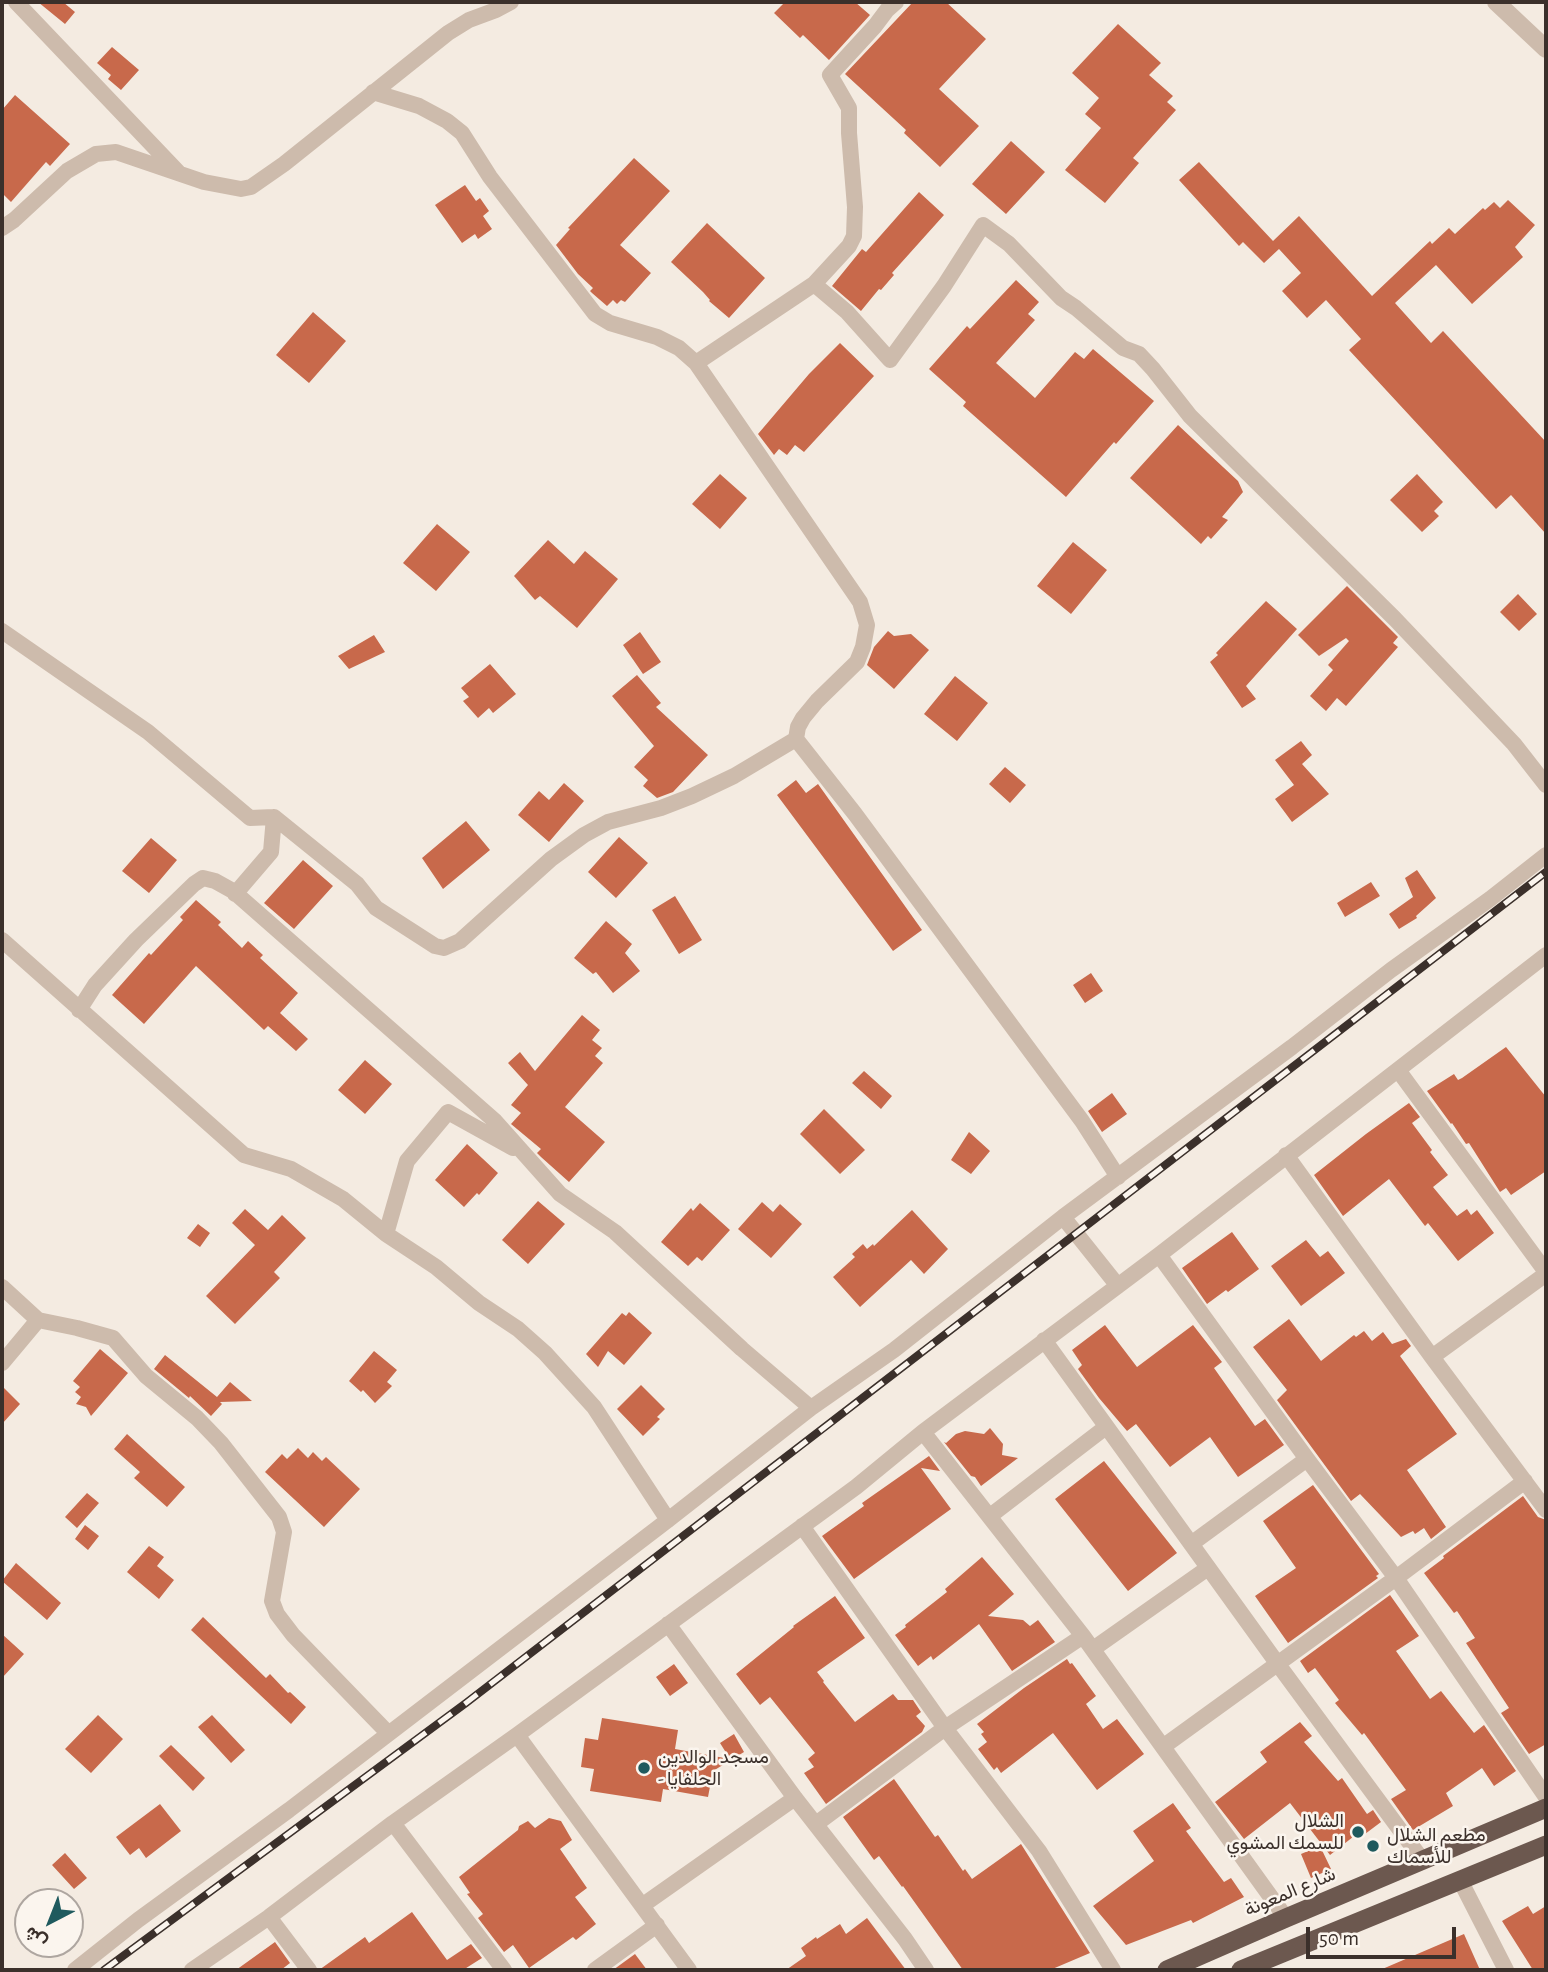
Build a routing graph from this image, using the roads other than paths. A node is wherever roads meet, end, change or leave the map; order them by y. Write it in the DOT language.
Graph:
graph roads {
  1 [pos="16,2"];
  2 [pos="511,2"];
  3 [pos="896,2"];
  4 [pos="1496,2"];
  5 [pos="1546,49"];
  6 [pos="373,92"];
  7 [pos="179,174"];
  8 [pos="2,228"];
  9 [pos="814,284"];
  10 [pos="696,363"];
  11 [pos="2,631"];
  12 [pos="796,739"];
  13 [pos="1546,785"];
  14 [pos="274,817"];
  15 [pos="1546,855"];
  16 [pos="235,894"];
  17 [pos="2,940"];
  18 [pos="1546,956"];
  19 [pos="79,1010"];
  20 [pos="1398,1070"];
  21 [pos="1286,1155"];
  22 [pos="527,1156"];
  23 [pos="1118,1177"];
  24 [pos="1063,1217"];
  25 [pos="386,1234"];
  26 [pos="1159,1255"];
  27 [pos="1546,1273"];
  28 [pos="1118,1286"];
  29 [pos="2,1287"];
  30 [pos="38,1320"];
  31 [pos="1044,1340"];
  32 [pos="1432,1357"];
  33 [pos="2,1363"];
  34 [pos="811,1408"];
  35 [pos="1107,1427"];
  36 [pos="923,1432"];
  37 [pos="1307,1459"];
  38 [pos="1525,1482"];
  39 [pos="1546,1510"];
  40 [pos="990,1516"];
  41 [pos="668,1520"];
  42 [pos="803,1526"];
  43 [pos="1191,1544"];
  44 [pos="1208,1567"];
  45 [pos="1396,1578"];
  46 [pos="668,1624"];
  47 [pos="1088,1642"];
  48 [pos="1277,1663"];
  49 [pos="945,1728"];
  50 [pos="388,1733"];
  51 [pos="517,1735"];
  52 [pos="1164,1746"];
  53 [pos="1546,1797"];
  54 [pos="795,1798"];
  55 [pos="1546,1808"];
  56 [pos="393,1823"];
  57 [pos="816,1824"];
  58 [pos="1546,1845"];
  59 [pos="1423,1861"];
  60 [pos="1460,1880"];
  61 [pos="642,1905"];
  62 [pos="269,1917"];
  63 [pos="1286,1917"];
  64 [pos="657,1925"];
  65 [pos="1251,1968"];
  66 [pos="75,1970"];
  67 [pos="192,1970"];
  68 [pos="310,1970"];
  69 [pos="504,1970"];
  70 [pos="595,1970"];
  71 [pos="689,1970"];
  72 [pos="926,1970"];
  73 [pos="1113,1970"];
  74 [pos="1167,1970"];
  75 [pos="1506,1970"];
  1 -- 7 [label="street"];
  2 -- 6 [label="street"];
  3 -- 9 [label="street"];
  4 -- 5 [label="street"];
  6 -- 7 [label="street"];
  6 -- 10 [label="street"];
  7 -- 8 [label="street"];
  9 -- 10 [label="street"];
  9 -- 13 [label="street"];
  10 -- 12 [label="street"];
  11 -- 14 [label="street"];
  12 -- 14 [label="street"];
  12 -- 23 [label="street"];
  14 -- 16 [label="street"];
  15 -- 23 [label="street"];
  16 -- 19 [label="street"];
  16 -- 22 [label="street"];
  17 -- 19 [label="street"];
  18 -- 20 [label="street"];
  19 -- 25 [label="street"];
  20 -- 21 [label="street"];
  20 -- 27 [label="street"];
  21 -- 26 [label="street"];
  21 -- 32 [label="street"];
  22 -- 25 [label="street"];
  22 -- 34 [label="street"];
  23 -- 24 [label="street"];
  24 -- 28 [label="street"];
  24 -- 34 [label="street"];
  25 -- 41 [label="street"];
  26 -- 28 [label="street"];
  26 -- 37 [label="street"];
  27 -- 32 [label="street"];
  28 -- 31 [label="street"];
  29 -- 30 [label="street"];
  30 -- 33 [label="street"];
  30 -- 50 [label="street"];
  31 -- 35 [label="street"];
  31 -- 36 [label="street"];
  32 -- 38 [label="street"];
  34 -- 41 [label="street"];
  35 -- 40 [label="street"];
  35 -- 43 [label="street"];
  36 -- 40 [label="street"];
  36 -- 42 [label="street"];
  37 -- 43 [label="street"];
  37 -- 45 [label="street"];
  38 -- 39 [label="street"];
  38 -- 45 [label="street"];
  40 -- 47 [label="street"];
  41 -- 50 [label="street"];
  42 -- 46 [label="street"];
  42 -- 49 [label="street"];
  43 -- 44 [label="street"];
  44 -- 47 [label="street"];
  44 -- 48 [label="street"];
  45 -- 48 [label="street"];
  45 -- 53 [label="street"];
  46 -- 51 [label="street"];
  46 -- 54 [label="street"];
  47 -- 49 [label="street"];
  47 -- 52 [label="street"];
  48 -- 52 [label="street"];
  48 -- 59 [label="street"];
  49 -- 57 [label="street"];
  49 -- 73 [label="street"];
  50 -- 66 [label="street"];
  51 -- 56 [label="street"];
  51 -- 61 [label="street"];
  52 -- 63 [label="street"];
  54 -- 57 [label="street"];
  54 -- 61 [label="street"];
  55 -- 59 [label="highway, شارع المعونة"];
  56 -- 62 [label="street"];
  56 -- 69 [label="street"];
  57 -- 72 [label="street"];
  58 -- 60 [label="highway"];
  59 -- 63 [label="highway, شارع المعونة"];
  60 -- 65 [label="highway"];
  60 -- 75 [label="street"];
  61 -- 64 [label="street"];
  62 -- 67 [label="street"];
  62 -- 68 [label="street"];
  63 -- 74 [label="highway, شارع المعونة"];
  64 -- 70 [label="street"];
  64 -- 71 [label="street"];
}
